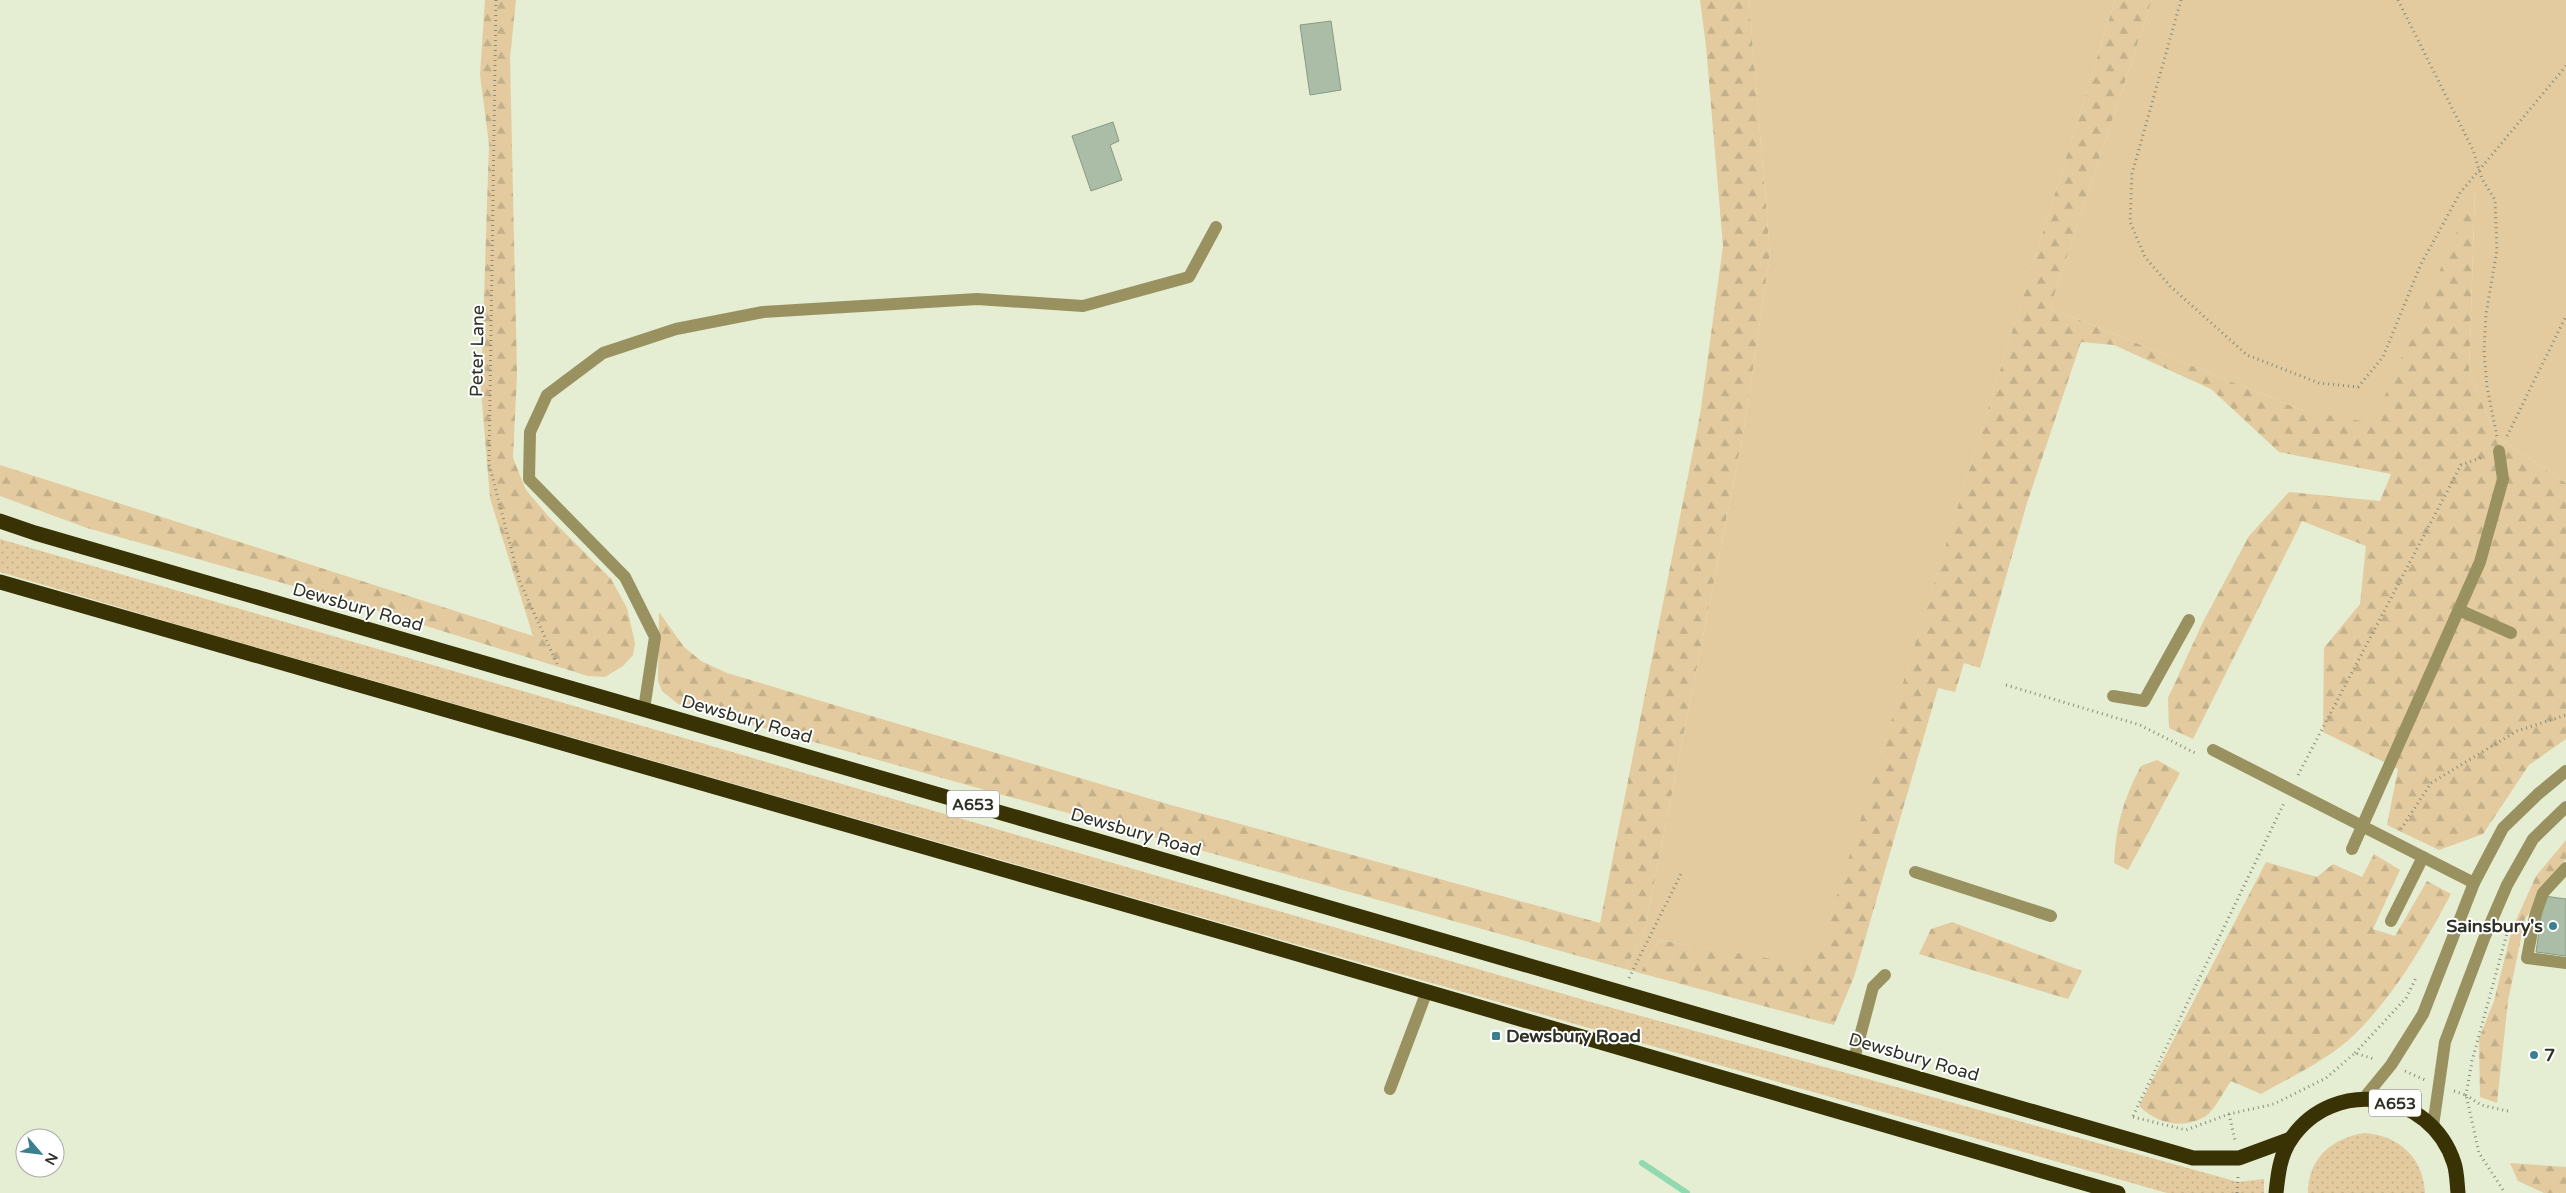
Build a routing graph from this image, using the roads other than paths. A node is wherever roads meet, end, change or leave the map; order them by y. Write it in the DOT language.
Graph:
graph roads {
  1 [pos="1216,227"];
  2 [pos="2499,451"];
  3 [pos="0,521"];
  4 [pos="0,582"];
  5 [pos="2459,610"];
  6 [pos="2189,620"];
  7 [pos="2511,633"];
  8 [pos="2114,696"];
  9 [pos="644,709"];
  10 [pos="2214,750"];
  11 [pos="2566,771"];
  12 [pos="2566,807"];
  13 [pos="2362,826"];
  14 [pos="2352,849"];
  15 [pos="2423,857"];
  16 [pos="2566,868"];
  17 [pos="1915,872"];
  18 [pos="2474,883"];
  19 [pos="2552,883"];
  20 [pos="2566,885"];
  21 [pos="2051,916"];
  22 [pos="2391,921"];
  23 [pos="2566,963"];
  24 [pos="1884,976"];
  25 [pos="1427,991"];
  26 [pos="1854,1058"];
  27 [pos="1390,1089"];
  28 [pos="2364,1098"];
  29 [pos="2433,1126"];
  30 [pos="2291,1139"];
  31 [pos="2118,1193"];
  32 [pos="2276,1193"];
  33 [pos="2458,1193"];
  1 -- 9 [label="street"];
  2 -- 5 [label="street"];
  3 -- 9 [label="highway, Dewsbury Road / A653"];
  4 -- 25 [label="highway"];
  5 -- 7 [label="street"];
  5 -- 13 [label="street"];
  6 -- 8 [label="street"];
  9 -- 26 [label="highway, Dewsbury Road / A653"];
  10 -- 13 [label="street"];
  11 -- 18 [label="street"];
  12 -- 29 [label="street"];
  13 -- 14 [label="street"];
  13 -- 15 [label="street"];
  15 -- 18 [label="street"];
  15 -- 22 [label="street"];
  16 -- 19 [label="street"];
  17 -- 21 [label="street"];
  18 -- 28 [label="street"];
  19 -- 20 [label="street"];
  19 -- 23 [label="street"];
  24 -- 26 [label="street"];
  25 -- 27 [label="street"];
  25 -- 31 [label="highway"];
  26 -- 30 [label="highway, Dewsbury Road / A653"];
  28 -- 29 [label="highway, Dewsbury Road / A653"];
  28 -- 30 [label="highway, Dewsbury Road / A653"];
  29 -- 33 [label="highway, Dewsbury Road / A653"];
  30 -- 32 [label="highway, Dewsbury Road / A653"];
}
